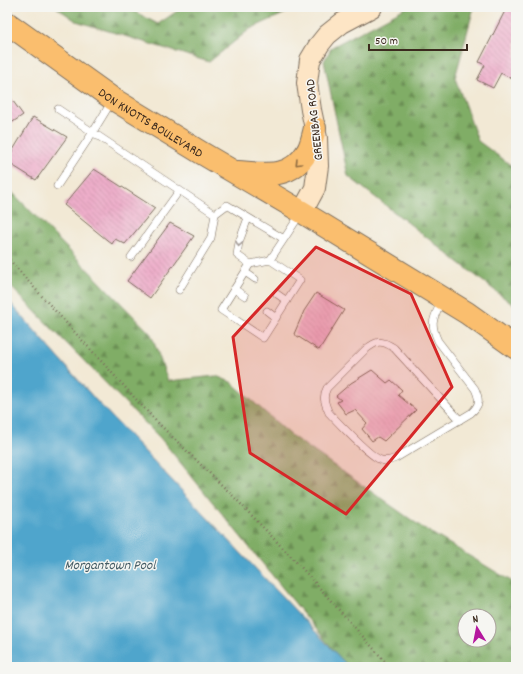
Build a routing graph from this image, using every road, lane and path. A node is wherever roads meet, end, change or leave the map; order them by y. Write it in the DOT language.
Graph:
graph roads {
  1 [pos="372,7"];
  2 [pos="7,23"];
  3 [pos="114,99"];
  4 [pos="58,109"];
  5 [pos="315,128"];
  6 [pos="93,132"];
  7 [pos="233,172"];
  8 [pos="57,186"];
  9 [pos="179,191"];
  10 [pos="302,212"];
  11 [pos="215,214"];
  12 [pos="248,218"];
  13 [pos="284,239"];
  14 [pos="7,257"];
  15 [pos="131,257"];
  16 [pos="270,260"];
  17 [pos="250,264"];
  18 [pos="245,272"];
  19 [pos="255,279"];
  20 [pos="234,289"];
  21 [pos="178,290"];
  22 [pos="277,294"];
  23 [pos="245,296"];
  24 [pos="442,298"];
  25 [pos="287,302"];
  26 [pos="267,311"];
  27 [pos="276,318"];
  28 [pos="516,348"];
  29 [pos="460,420"];
  30 [pos="390,667"];
  1 -- 5 [label="main road, GREENBAG ROAD"];
  2 -- 3 [label="main road, DON KNOTTS BOULEVARD"];
  3 -- 6 [label="lane"];
  3 -- 7 [label="main road, DON KNOTTS BOULEVARD"];
  4 -- 6 [label="lane"];
  5 -- 7 [label="main road, one-way"];
  5 -- 10 [label="main road, GREENBAG ROAD"];
  6 -- 8 [label="lane"];
  6 -- 9 [label="lane"];
  7 -- 10 [label="main road, DON KNOTTS BOULEVARD"];
  9 -- 11 [label="lane"];
  9 -- 15 [label="lane"];
  10 -- 13 [label="lane"];
  10 -- 24 [label="main road, DON KNOTTS BOULEVARD"];
  11 -- 12 [label="lane"];
  11 -- 21 [label="lane"];
  12 -- 13 [label="lane"];
  12 -- 17 [label="lane, one-way"];
  13 -- 16 [label="lane"];
  14 -- 30 [label="path"];
  16 -- 17 [label="lane"];
  16 -- 25 [label="lane"];
  17 -- 18 [label="lane"];
  18 -- 19 [label="lane"];
  18 -- 20 [label="lane"];
  20 -- 23 [label="lane"];
  20 -- 27 [label="lane"];
  22 -- 25 [label="lane"];
  24 -- 28 [label="main road, DON KNOTTS BOULEVARD"];
  24 -- 29 [label="lane"];
  25 -- 27 [label="lane"];
  26 -- 27 [label="lane"];
  29 -- 29 [label="lane"];
}
